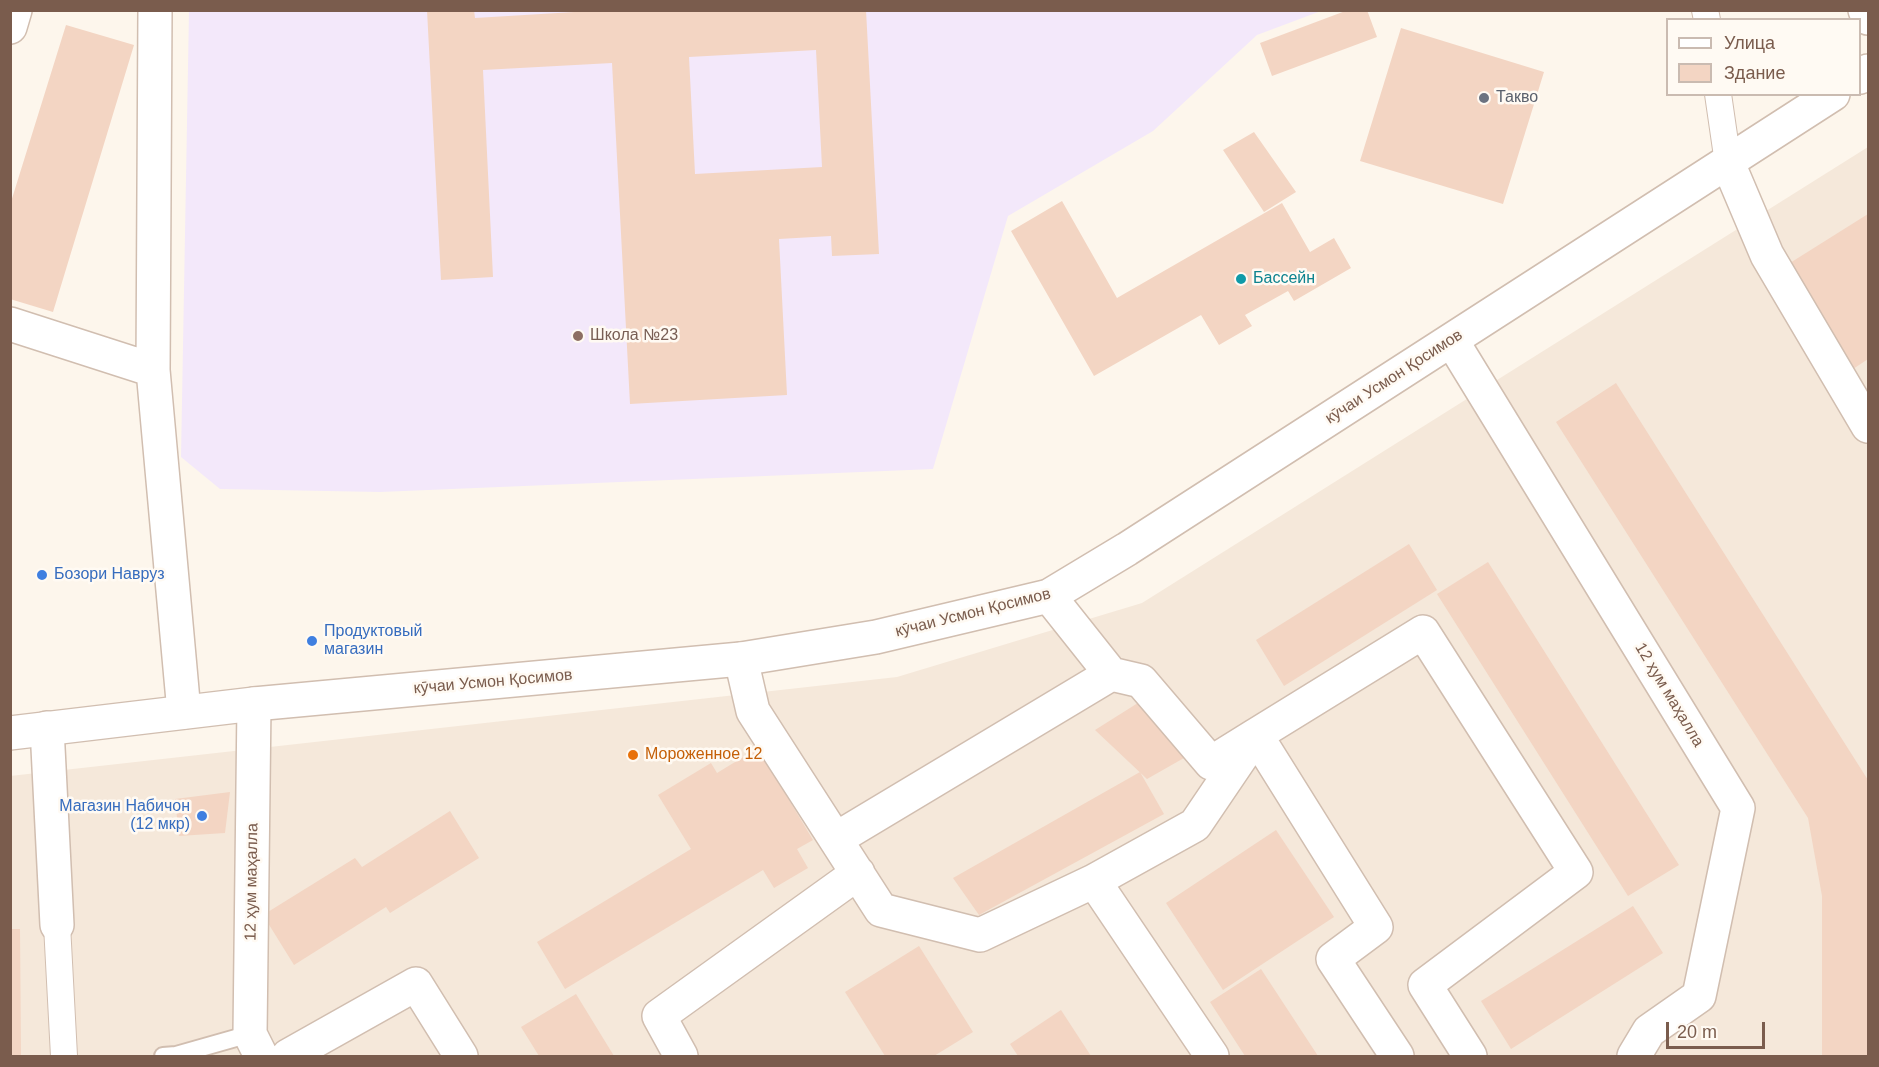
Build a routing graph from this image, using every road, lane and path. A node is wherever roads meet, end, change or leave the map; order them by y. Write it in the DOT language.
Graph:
graph roads {
  1 [pos="15,10"];
  2 [pos="155,10"];
  3 [pos="1865,10"];
  4 [pos="1869,18"];
  5 [pos="10,27"];
  6 [pos="1718,96"];
  7 [pos="1830,96"];
  8 [pos="1728,163"];
  9 [pos="10,324"];
  10 [pos="1452,340"];
  11 [pos="153,370"];
  12 [pos="1869,426"];
  13 [pos="1049,596"];
  14 [pos="741,659"];
  15 [pos="1111,674"];
  16 [pos="254,704"];
  17 [pos="184,712"];
  18 [pos="47,728"];
  19 [pos="10,733"];
  20 [pos="1256,735"];
  21 [pos="836,839"];
  22 [pos="858,873"];
  23 [pos="1094,881"];
  24 [pos="57,925"];
  25 [pos="256,1045"];
  26 [pos="64,1056"];
  27 [pos="163,1056"];
  28 [pos="288,1056"];
  29 [pos="461,1056"];
  30 [pos="681,1056"];
  31 [pos="1212,1056"];
  32 [pos="1396,1056"];
  33 [pos="1470,1056"];
  34 [pos="1634,1056"];
  1 -- 5 [label="street"];
  2 -- 11 [label="street"];
  3 -- 4 [label="street"];
  6 -- 8 [label="street"];
  7 -- 8 [label="street, кӯчаи Усмон Қосимов"];
  8 -- 10 [label="street, кӯчаи Усмон Қосимов"];
  8 -- 12 [label="street"];
  9 -- 11 [label="street"];
  10 -- 13 [label="street, кӯчаи Усмон Қосимов"];
  10 -- 34 [label="street, 12 ҳум маҳалла"];
  11 -- 17 [label="street"];
  13 -- 14 [label="street, кӯчаи Усмон Қосимов"];
  13 -- 15 [label="street"];
  14 -- 16 [label="street, кӯчаи Усмон Қосимов"];
  14 -- 21 [label="street"];
  15 -- 20 [label="street"];
  15 -- 21 [label="street"];
  16 -- 17 [label="street, кӯчаи Усмон Қосимов"];
  16 -- 25 [label="street, 12 ҳум маҳалла"];
  17 -- 18 [label="street, кӯчаи Усмон Қосимов"];
  18 -- 19 [label="street, кӯчаи Усмон Қосимов"];
  18 -- 24 [label="street"];
  20 -- 23 [label="street"];
  20 -- 32 [label="street"];
  20 -- 33 [label="street"];
  21 -- 22 [label="street"];
  22 -- 23 [label="street"];
  22 -- 30 [label="street"];
  23 -- 31 [label="street"];
  24 -- 26 [label="street"];
  25 -- 27 [label="lane"];
  28 -- 29 [label="street"];
}
